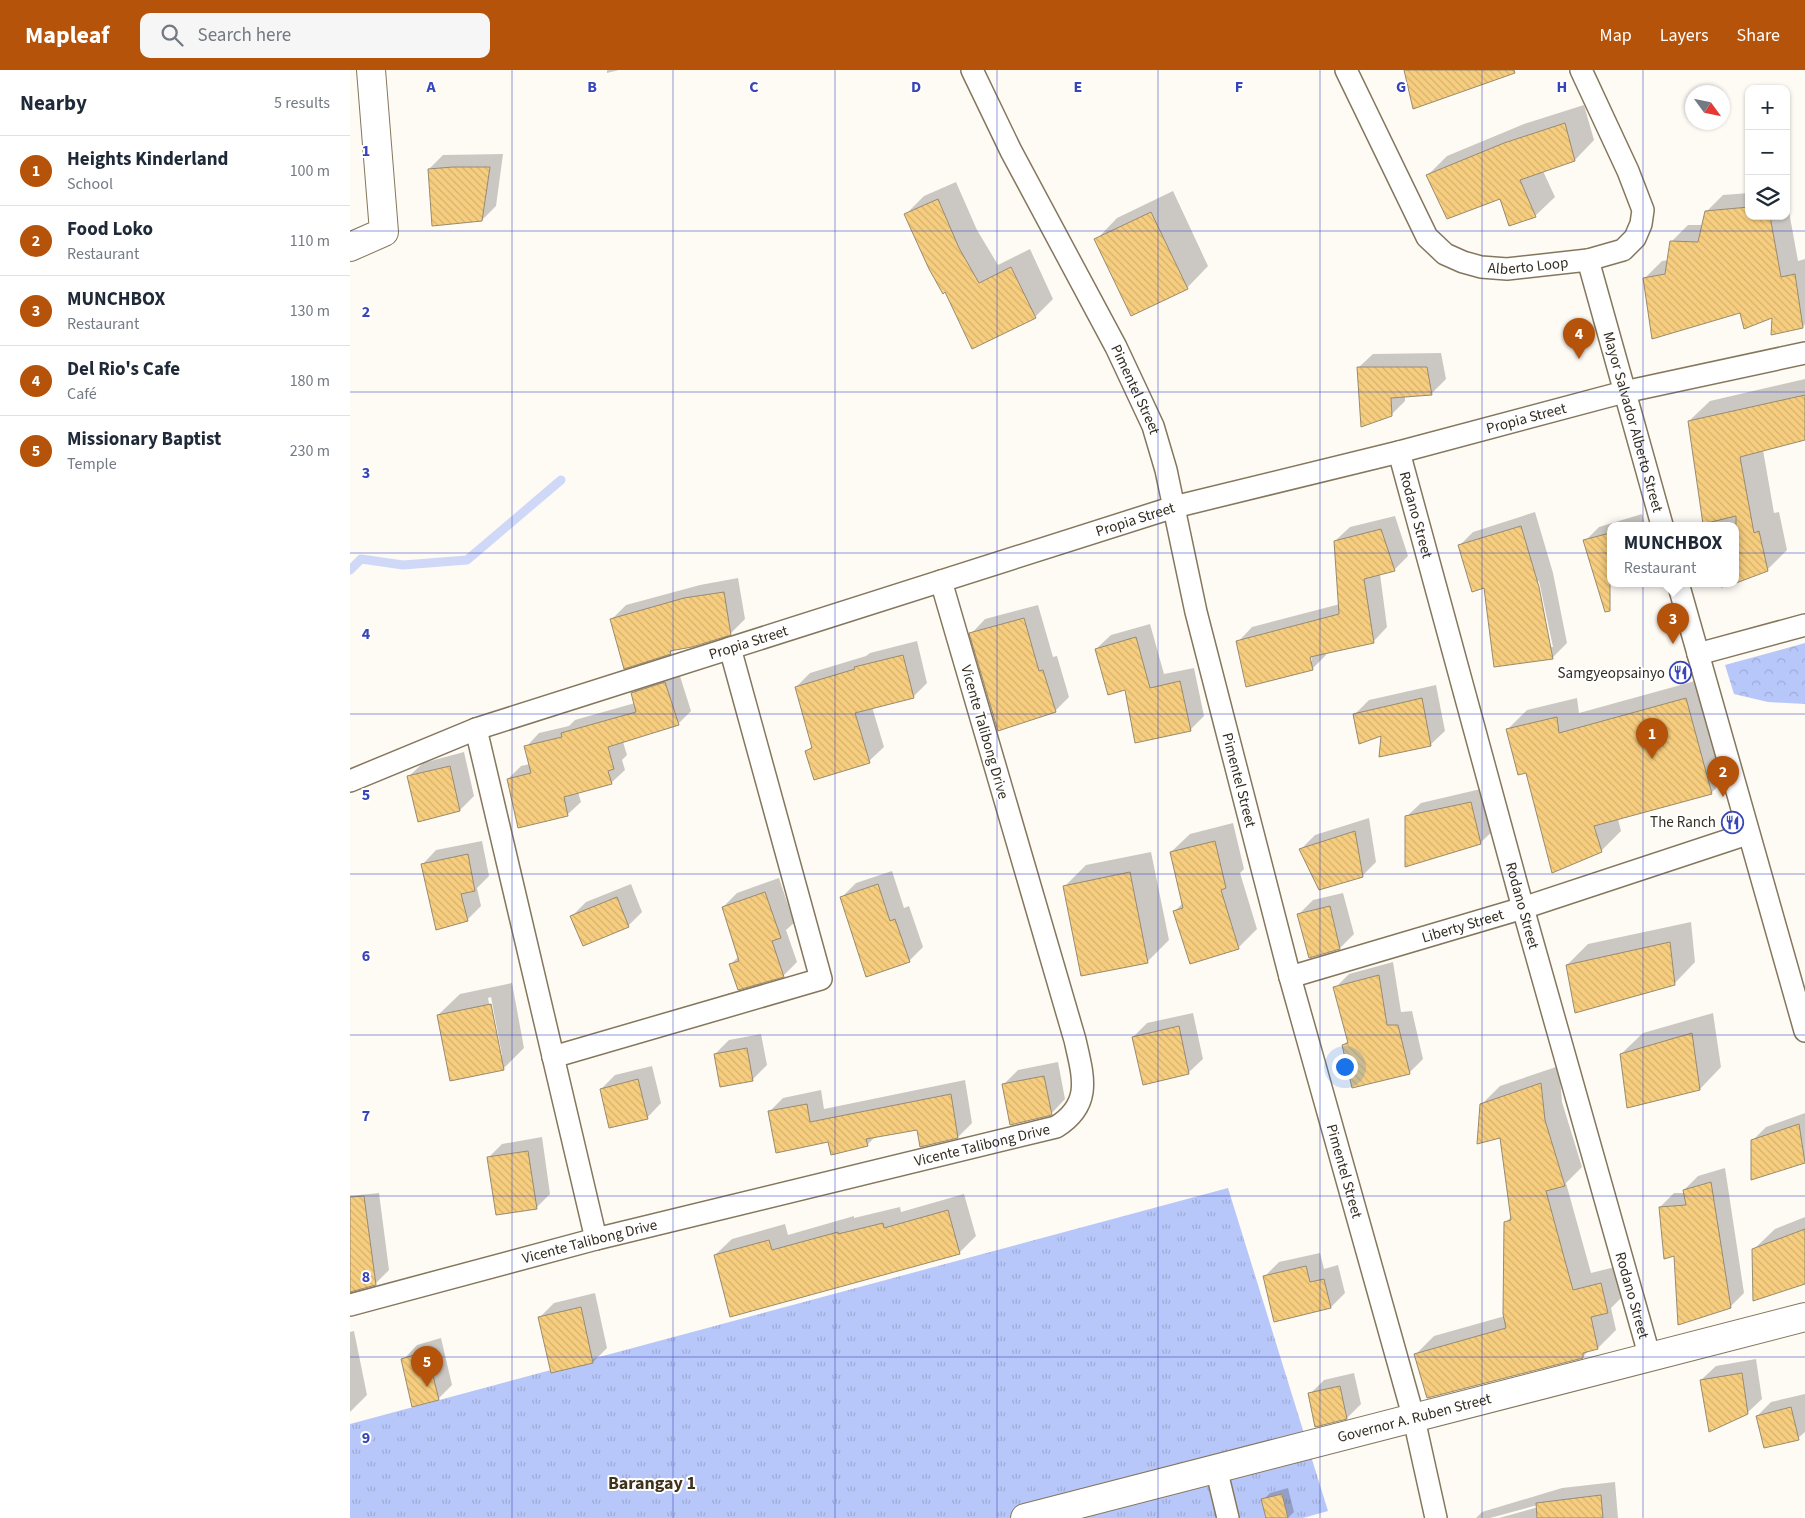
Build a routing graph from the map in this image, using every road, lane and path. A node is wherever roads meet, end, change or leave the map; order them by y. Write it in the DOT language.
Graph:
graph roads {
  1 [pos="371,70"];
  2 [pos="972,70"];
  3 [pos="1346,70"];
  4 [pos="1581,70"];
  5 [pos="350,247"];
  6 [pos="1588,260"];
  7 [pos="1805,353"];
  8 [pos="1624,392"];
  9 [pos="1399,452"];
  10 [pos="1174,507"];
  11 [pos="1661,522"];
  12 [pos="941,581"];
  13 [pos="1679,587"];
  14 [pos="1805,625"];
  15 [pos="730,648"];
  16 [pos="1698,654"];
  17 [pos="476,728"];
  18 [pos="350,780"];
  19 [pos="1747,834"];
  20 [pos="1523,908"];
  21 [pos="1290,977"];
  22 [pos="1805,1031"];
  23 [pos="554,1057"];
  24 [pos="596,1239"];
  25 [pos="350,1305"];
  26 [pos="1805,1317"];
  27 [pos="1650,1358"];
  28 [pos="1414,1419"];
  29 [pos="1216,1468"];
  30 [pos="1032,1517"];
  31 [pos="1228,1518"];
  32 [pos="1436,1518"];
  1 -- 5 [label="main road"];
  2 -- 10 [label="street, Pimentel Street"];
  3 -- 6 [label="street, Alberto Loop"];
  4 -- 6 [label="street, Alberto Loop"];
  6 -- 8 [label="street, Mayor Salvador Alberto Street"];
  7 -- 8 [label="street, Propia Street"];
  8 -- 9 [label="street, Propia Street"];
  8 -- 11 [label="street, Mayor Salvador Alberto Street"];
  9 -- 10 [label="street, Propia Street"];
  9 -- 20 [label="street, Rodano Street"];
  10 -- 12 [label="street, Propia Street"];
  10 -- 21 [label="street, Pimentel Street"];
  12 -- 15 [label="street, Propia Street"];
  12 -- 24 [label="street, Vicente Talibong Drive"];
  13 -- 16 [label="street"];
  14 -- 16 [label="street"];
  15 -- 17 [label="street, Propia Street"];
  15 -- 23 [label="street"];
  16 -- 19 [label="street"];
  17 -- 18 [label="street, Propia Street"];
  17 -- 23 [label="street"];
  19 -- 20 [label="street, Liberty Street"];
  19 -- 22 [label="street"];
  20 -- 21 [label="street, Liberty Street"];
  20 -- 27 [label="street, Rodano Street"];
  21 -- 28 [label="street, Pimentel Street"];
  23 -- 24 [label="street"];
  24 -- 25 [label="street, Vicente Talibong Drive"];
  26 -- 27 [label="main road, Governor A. Ruben Street"];
  27 -- 28 [label="main road, Governor A. Ruben Street"];
  28 -- 29 [label="main road, Governor A. Ruben Street"];
  28 -- 32 [label="street, Pimentel Street"];
  29 -- 30 [label="main road, Governor A. Ruben Street"];
  29 -- 31 [label="street"];
}
